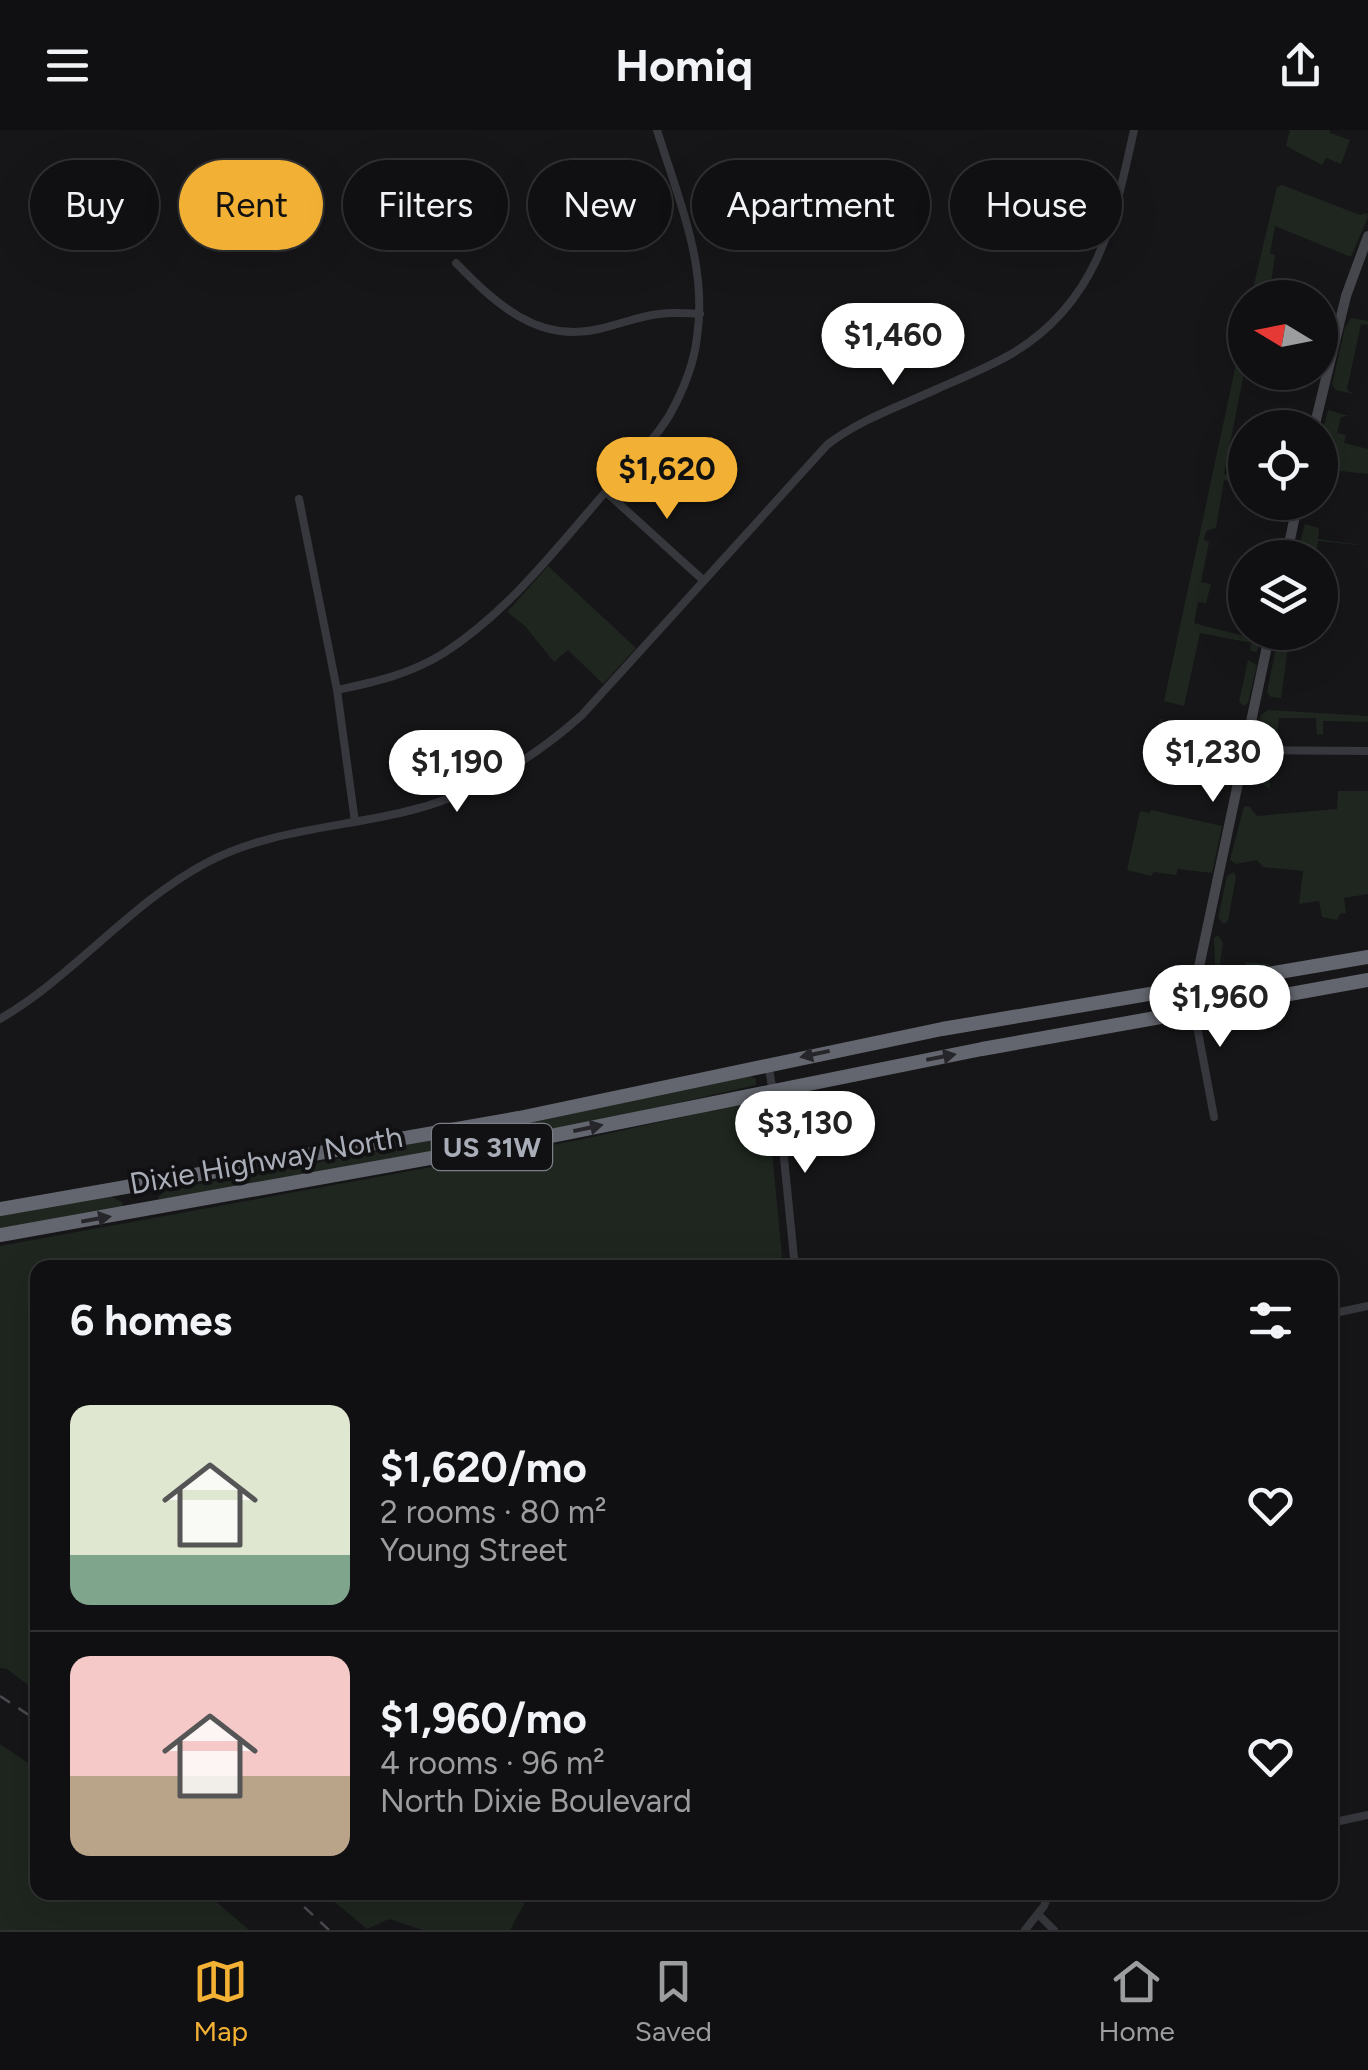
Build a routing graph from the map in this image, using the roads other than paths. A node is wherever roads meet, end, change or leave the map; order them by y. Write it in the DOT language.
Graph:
graph roads {
  1 [pos="657,130"];
  2 [pos="1134,130"];
  3 [pos="1368,236"];
  4 [pos="456,262"];
  5 [pos="700,314"];
  6 [pos="1318,410"];
  7 [pos="606,492"];
  8 [pos="299,499"];
  9 [pos="704,580"];
  10 [pos="1266,650"];
  11 [pos="337,690"];
  12 [pos="1245,750"];
  13 [pos="1368,751"];
  14 [pos="355,822"];
  15 [pos="1368,957"];
  16 [pos="1368,980"];
  17 [pos="1195,986"];
  18 [pos="1194,1010"];
  19 [pos="0,1018"];
  20 [pos="768,1063"];
  21 [pos="773,1090"];
  22 [pos="1214,1117"];
  23 [pos="0,1208"];
  24 [pos="0,1235"];
  25 [pos="794,1260"];
  26 [pos="1368,1306"];
  27 [pos="1338,1312"];
  28 [pos="1368,1815"];
  29 [pos="1338,1821"];
  30 [pos="1045,1900"];
  31 [pos="1038,1914"];
  32 [pos="1025,1930"];
  33 [pos="1054,1930"];
  1 -- 5 [label="street"];
  2 -- 9 [label="street"];
  3 -- 6 [label="main road"];
  4 -- 5 [label="street"];
  5 -- 7 [label="street"];
  7 -- 9 [label="street"];
  7 -- 11 [label="street"];
  8 -- 11 [label="street"];
  9 -- 14 [label="street"];
  10 -- 12 [label="main road"];
  11 -- 14 [label="street"];
  12 -- 13 [label="street"];
  12 -- 17 [label="main road"];
  14 -- 19 [label="street"];
  15 -- 17 [label="highway, US 31W"];
  16 -- 18 [label="highway, US 31W"];
  17 -- 18 [label="street"];
  17 -- 20 [label="highway, Dixie Highway North / US 31W, one-way"];
  21 -- 18 [label="highway, Dixie Highway North / US 31W, one-way"];
  18 -- 22 [label="street"];
  20 -- 21 [label="street"];
  20 -- 23 [label="highway, Dixie Highway North / US 31W"];
  24 -- 21 [label="highway, Dixie Highway North / US 31W, one-way"];
  21 -- 25 [label="street"];
  26 -- 27 [label="street"];
  28 -- 29 [label="street"];
  30 -- 31 [label="street"];
  31 -- 32 [label="street"];
  31 -- 33 [label="street"];
}
